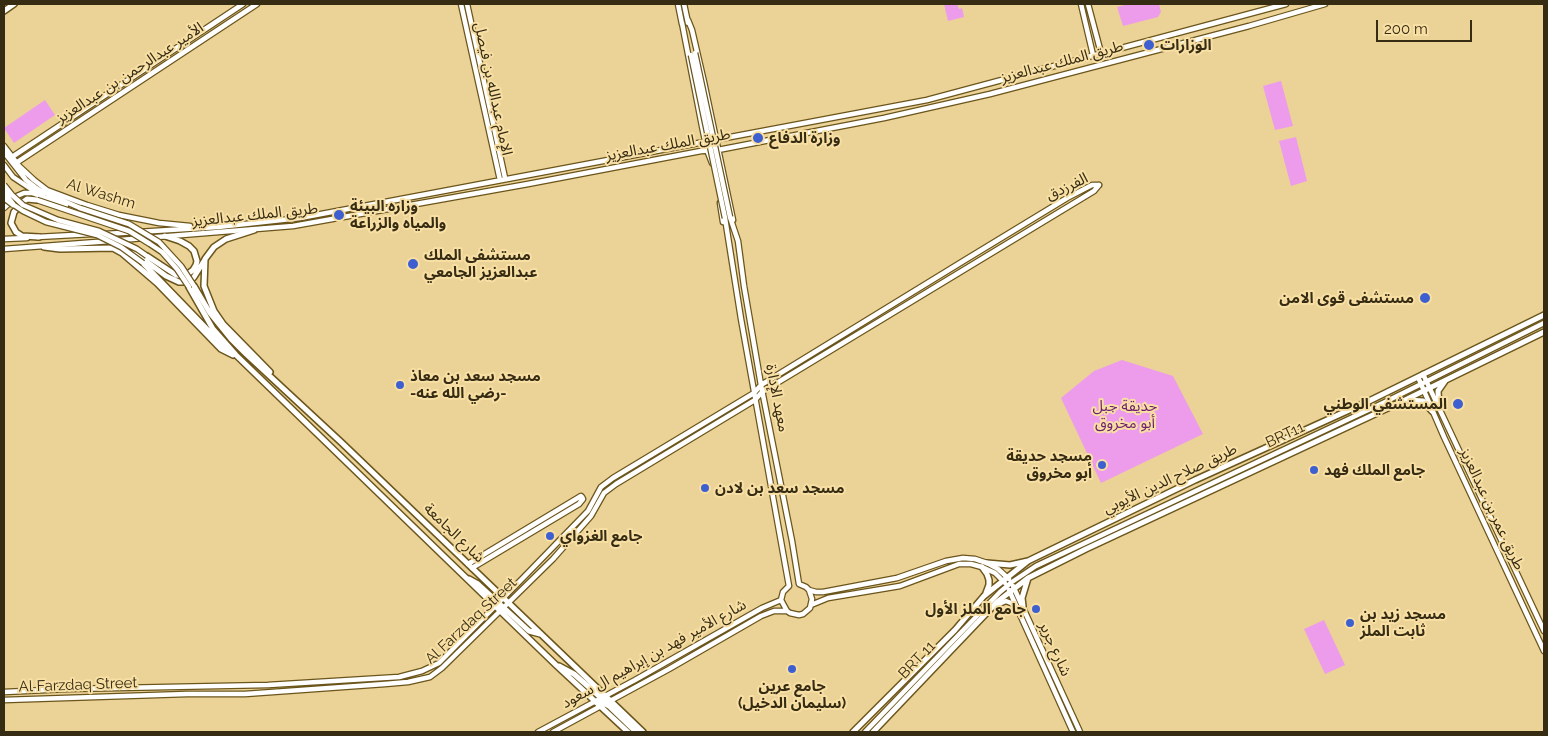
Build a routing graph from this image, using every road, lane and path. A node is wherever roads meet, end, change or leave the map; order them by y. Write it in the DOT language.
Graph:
graph roads {
  1 [pos="14,4"];
  2 [pos="243,4"];
  3 [pos="257,4"];
  4 [pos="461,4"];
  5 [pos="467,4"];
  6 [pos="678,4"];
  7 [pos="684,4"];
  8 [pos="1081,4"];
  9 [pos="1088,4"];
  10 [pos="1286,4"];
  11 [pos="1325,4"];
  12 [pos="4,11"];
  13 [pos="688,20"];
  14 [pos="682,23"];
  15 [pos="1097,36"];
  16 [pos="1089,38"];
  17 [pos="1102,53"];
  18 [pos="693,54"];
  19 [pos="1093,55"];
  20 [pos="702,124"];
  21 [pos="713,124"];
  22 [pos="56,128"];
  23 [pos="60,134"];
  24 [pos="717,140"];
  25 [pos="707,142"];
  26 [pos="4,146"];
  27 [pos="707,150"];
  28 [pos="718,150"];
  29 [pos="4,153"];
  30 [pos="12,157"];
  31 [pos="721,162"];
  32 [pos="16,163"];
  33 [pos="713,165"];
  34 [pos="4,166"];
  35 [pos="570,175"];
  36 [pos="516,177"];
  37 [pos="502,179"];
  38 [pos="4,184"];
  39 [pos="4,192"];
  40 [pos="4,198"];
  41 [pos="37,200"];
  42 [pos="4,208"];
  43 [pos="80,208"];
  44 [pos="23,211"];
  45 [pos="728,218"];
  46 [pos="209,227"];
  47 [pos="254,230"];
  48 [pos="165,236"];
  49 [pos="39,237"];
  50 [pos="4,239"];
  51 [pos="738,241"];
  52 [pos="44,247"];
  53 [pos="121,247"];
  54 [pos="4,249"];
  55 [pos="147,256"];
  56 [pos="205,259"];
  57 [pos="732,260"];
  58 [pos="143,263"];
  59 [pos="191,287"];
  60 [pos="1544,314"];
  61 [pos="1544,323"];
  62 [pos="1544,332"];
  63 [pos="233,355"];
  64 [pos="246,363"];
  65 [pos="1420,376"];
  66 [pos="1447,379"];
  67 [pos="1427,382"];
  68 [pos="1421,384"];
  69 [pos="761,385"];
  70 [pos="1427,389"];
  71 [pos="754,392"];
  72 [pos="762,392"];
  73 [pos="294,398"];
  74 [pos="755,400"];
  75 [pos="1405,400"];
  76 [pos="1438,408"];
  77 [pos="1432,411"];
  78 [pos="552,513"];
  79 [pos="556,518"];
  80 [pos="1028,561"];
  81 [pos="985,565"];
  82 [pos="470,566"];
  83 [pos="1028,578"];
  84 [pos="1009,584"];
  85 [pos="810,590"];
  86 [pos="984,596"];
  87 [pos="782,600"];
  88 [pos="499,602"];
  89 [pos="812,605"];
  90 [pos="990,606"];
  91 [pos="504,607"];
  92 [pos="1020,607"];
  93 [pos="787,611"];
  94 [pos="1544,631"];
  95 [pos="1544,650"];
  96 [pos="556,666"];
  97 [pos="4,692"];
  98 [pos="604,697"];
  99 [pos="4,700"];
  100 [pos="611,700"];
  101 [pos="595,702"];
  102 [pos="602,705"];
  103 [pos="538,732"];
  104 [pos="553,732"];
  105 [pos="628,732"];
  106 [pos="636,732"];
  107 [pos="643,732"];
  108 [pos="853,732"];
  109 [pos="865,732"];
  110 [pos="873,732"];
  111 [pos="1073,732"];
  112 [pos="1080,732"];
  1 -- 12 [label="main road"];
  2 -- 22 [label="main road, الأمير عبدالرحمن بن عبدالعزيز"];
  3 -- 23 [label="main road, الأمير عبدالرحمن بن عبدالعزيز"];
  4 -- 37 [label="main road, الإمام عبدالله بن فيصل"];
  5 -- 37 [label="main road, الإمام عبدالله بن فيصل"];
  6 -- 14 [label="main road"];
  7 -- 13 [label="main road"];
  8 -- 16 [label="main road"];
  9 -- 15 [label="main road"];
  10 -- 17 [label="main road, طريق الملك عبدالعزيز"];
  11 -- 28 [label="main road, طريق الملك عبدالعزيز"];
  13 -- 18 [label="main road"];
  13 -- 21 [label="main road"];
  14 -- 18 [label="main road"];
  14 -- 20 [label="main road"];
  15 -- 16 [label="main road"];
  15 -- 17 [label="main road"];
  16 -- 19 [label="main road"];
  17 -- 19 [label="main road, طريق الملك عبدالعزيز"];
  18 -- 45 [label="main road, bridge"];
  19 -- 24 [label="main road, طريق الملك عبدالعزيز"];
  20 -- 21 [label="main road"];
  20 -- 25 [label="main road"];
  21 -- 24 [label="main road"];
  22 -- 23 [label="main road"];
  22 -- 30 [label="main road, الأمير عبدالرحمن بن عبدالعزيز"];
  23 -- 32 [label="main road, الأمير عبدالرحمن بن عبدالعزيز"];
  24 -- 25 [label="main road, طريق الملك عبدالعزيز"];
  24 -- 28 [label="main road"];
  25 -- 27 [label="main road"];
  25 -- 36 [label="main road, طريق الملك عبدالعزيز"];
  26 -- 30 [label="main road, Al Washm"];
  27 -- 28 [label="main road, طريق الملك عبدالعزيز"];
  27 -- 33 [label="main road"];
  27 -- 35 [label="main road, طريق الملك عبدالعزيز"];
  28 -- 31 [label="main road"];
  29 -- 43 [label="main road, Al Washm"];
  30 -- 32 [label="main road, Al Washm"];
  31 -- 33 [label="main road"];
  31 -- 51 [label="main road"];
  32 -- 46 [label="main road, Al Washm"];
  33 -- 57 [label="main road"];
  34 -- 43 [label="main road"];
  35 -- 36 [label="main road"];
  35 -- 47 [label="main road, طريق الملك عبدالعزيز"];
  36 -- 37 [label="main road, طريق الملك عبدالعزيز"];
  37 -- 46 [label="main road, طريق الملك عبدالعزيز"];
  38 -- 55 [label="main road, bridge"];
  39 -- 44 [label="main road, bridge"];
  40 -- 44 [label="main road, bridge"];
  41 -- 49 [label="main road"];
  41 -- 59 [label="main road, bridge"];
  42 -- 43 [label="main road"];
  43 -- 59 [label="main road, bridge"];
  44 -- 53 [label="main road, bridge"];
  45 -- 51 [label="main road, معهد الإدارة"];
  45 -- 57 [label="main road, معهد الإدارة"];
  46 -- 49 [label="main road, طريق الملك عبدالعزيز"];
  47 -- 48 [label="main road, طريق الملك عبدالعزيز"];
  47 -- 56 [label="main road"];
  48 -- 52 [label="main road, طريق الملك عبدالعزيز"];
  48 -- 55 [label="main road"];
  49 -- 50 [label="main road, طريق الملك عبدالعزيز"];
  51 -- 69 [label="main road, معهد الإدارة"];
  52 -- 54 [label="main road, طريق الملك عبدالعزيز"];
  52 -- 63 [label="main road"];
  53 -- 56 [label="main road"];
  53 -- 58 [label="main road, bridge"];
  56 -- 73 [label="main road"];
  57 -- 71 [label="main road, معهد الإدارة"];
  58 -- 63 [label="main road"];
  59 -- 64 [label="main road"];
  59 -- 73 [label="main road, شارع الجامعة"];
  60 -- 65 [label="main road, طريق صلاح الدين الأيوبي"];
  61 -- 67 [label="main road, BRT11"];
  62 -- 66 [label="main road, طريق صلاح الدين الأيوبي"];
  63 -- 64 [label="main road"];
  64 -- 88 [label="main road, شارع الجامعة"];
  65 -- 67 [label="main road, طريق عمر بن عبدالعزيز"];
  65 -- 68 [label="main road, طريق عمر بن عبدالعزيز"];
  65 -- 80 [label="main road, طريق صلاح الدين الأيوبي"];
  66 -- 70 [label="main road, طريق صلاح الدين الأيوبي"];
  66 -- 76 [label="main road"];
  67 -- 68 [label="main road, BRT11"];
  67 -- 70 [label="main road, طريق عمر بن عبدالعزيز"];
  68 -- 70 [label="main road, طريق عمر بن عبدالعزيز"];
  68 -- 84 [label="main road, BRT11"];
  69 -- 71 [label="main road, Al Farzdaq Street"];
  69 -- 72 [label="main road, معهد الإدارة"];
  69 -- 72 [label="main road, الفرزدق"];
  70 -- 75 [label="main road, طريق صلاح الدين الأيوبي"];
  70 -- 76 [label="main road, طريق عمر بن عبدالعزيز"];
  70 -- 77 [label="main road, طريق عمر بن عبدالعزيز"];
  71 -- 74 [label="main road, معهد الإدارة"];
  71 -- 88 [label="main road, Al Farzdaq Street"];
  72 -- 74 [label="main road, Al Farzdaq Street"];
  72 -- 85 [label="main road, معهد الإدارة"];
  73 -- 82 [label="main road, شارع الجامعة"];
  74 -- 87 [label="main road, معهد الإدارة"];
  74 -- 91 [label="main road, Al Farzdaq Street"];
  75 -- 77 [label="main road"];
  75 -- 83 [label="main road, طريق صلاح الدين الأيوبي"];
  76 -- 94 [label="main road, طريق عمر بن عبدالعزيز"];
  77 -- 95 [label="main road, طريق عمر بن عبدالعزيز"];
  78 -- 79 [label="main road"];
  78 -- 79 [label="main road"];
  78 -- 82 [label="main road"];
  79 -- 82 [label="main road"];
  80 -- 81 [label="main road"];
  80 -- 84 [label="main road, طريق صلاح الدين الأيوبي"];
  81 -- 84 [label="main road"];
  81 -- 85 [label="main road"];
  81 -- 86 [label="main road"];
  81 -- 89 [label="main road"];
  82 -- 88 [label="main road, شارع الجامعة"];
  83 -- 84 [label="main road, طريق صلاح الدين الأيوبي"];
  83 -- 92 [label="main road"];
  84 -- 86 [label="main road, طريق صلاح الدين الأيوبي"];
  84 -- 90 [label="main road, طريق صلاح الدين الأيوبي"];
  84 -- 92 [label="main road, شارع جرير"];
  85 -- 89 [label="main road"];
  86 -- 108 [label="main road, طريق صلاح الدين الأيوبي"];
  87 -- 93 [label="main road"];
  87 -- 98 [label="main road, شارع الأمير فهد بن إبراهيم ال سعود"];
  88 -- 91 [label="main road, شارع الجامعة"];
  88 -- 91 [label="main road, شارع الجامعة"];
  88 -- 97 [label="main road, Al Farzdaq Street"];
  89 -- 93 [label="main road, شارع الأمير فهد بن إبراهيم ال سعود"];
  90 -- 92 [label="main road"];
  90 -- 109 [label="main road, BRT 11"];
  90 -- 110 [label="main road, طريق صلاح الدين الأيوبي"];
  91 -- 96 [label="main road, شارع الجامعة"];
  91 -- 98 [label="main road, شارع الجامعة"];
  91 -- 99 [label="main road, Al Farzdaq Street"];
  92 -- 111 [label="main road, شارع جرير"];
  92 -- 112 [label="main road, شارع جرير"];
  93 -- 100 [label="main road, شارع الأمير فهد بن إبراهيم ال سعود"];
  96 -- 98 [label="main road"];
  96 -- 101 [label="main road, شارع الجامعة"];
  98 -- 100 [label="main road, شارع الجامعة"];
  98 -- 101 [label="main road, شارع الأمير فهد بن إبراهيم ال سعود"];
  100 -- 102 [label="main road, شارع الأمير فهد بن إبراهيم ال سعود"];
  100 -- 107 [label="main road, شارع الجامعة"];
  101 -- 102 [label="main road, شارع الجامعة"];
  101 -- 103 [label="main road, شارع الأمير فهد بن إبراهيم ال سعود"];
  102 -- 104 [label="main road, شارع الأمير فهد بن إبراهيم ال سعود"];
  102 -- 105 [label="main road, شارع الجامعة"];
  102 -- 106 [label="main road"];
}
